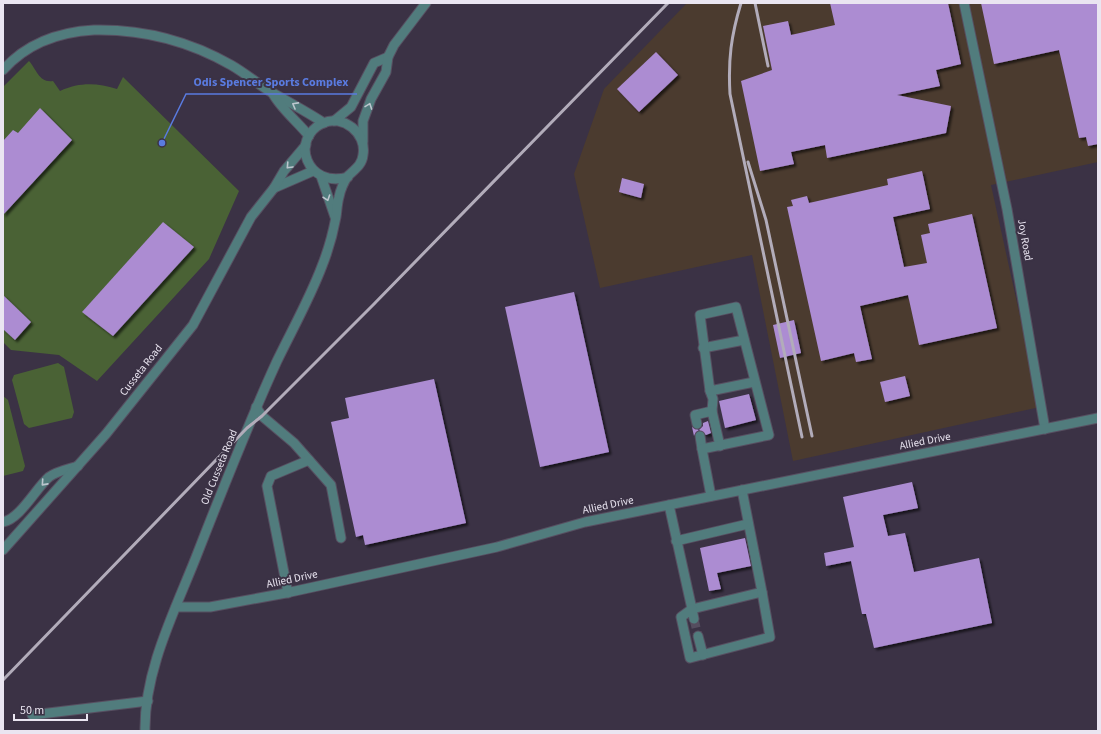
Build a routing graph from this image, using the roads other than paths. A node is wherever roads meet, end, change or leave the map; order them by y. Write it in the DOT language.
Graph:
graph roads {
  1 [pos="426,3"];
  2 [pos="964,3"];
  3 [pos="388,57"];
  4 [pos="3,70"];
  5 [pos="268,90"];
  6 [pos="334,121"];
  7 [pos="324,123"];
  8 [pos="307,140"];
  9 [pos="363,144"];
  10 [pos="317,173"];
  11 [pos="348,177"];
  12 [pos="274,188"];
  13 [pos="336,218"];
  14 [pos="744,340"];
  15 [pos="703,348"];
  16 [pos="754,382"];
  17 [pos="710,391"];
  18 [pos="256,407"];
  19 [pos="712,411"];
  20 [pos="1098,418"];
  21 [pos="697,424"];
  22 [pos="1045,429"];
  23 [pos="700,436"];
  24 [pos="720,446"];
  25 [pos="702,449"];
  26 [pos="309,460"];
  27 [pos="78,466"];
  28 [pos="742,490"];
  29 [pos="711,496"];
  30 [pos="668,505"];
  31 [pos="3,522"];
  32 [pos="748,524"];
  33 [pos="341,538"];
  34 [pos="676,541"];
  35 [pos="5,544"];
  36 [pos="762,592"];
  37 [pos="288,593"];
  38 [pos="176,607"];
  39 [pos="692,609"];
  40 [pos="694,619"];
  41 [pos="698,636"];
  42 [pos="703,655"];
  43 [pos="148,701"];
  44 [pos="32,715"];
  45 [pos="145,731"];
  1 -- 3 [label="street, Cusseta Road"];
  2 -- 22 [label="street, Joy Road"];
  3 -- 6 [label="street, Cusseta Road"];
  9 -- 3 [label="street, Cusseta Road, one-way"];
  4 -- 5 [label="street"];
  7 -- 5 [label="street, one-way"];
  5 -- 8 [label="street"];
  6 -- 7 [label="street, Cusseta Road"];
  6 -- 9 [label="street"];
  7 -- 8 [label="street, Cusseta Road"];
  8 -- 10 [label="street"];
  8 -- 12 [label="street, Cusseta Road, one-way"];
  9 -- 11 [label="street, Cusseta Road"];
  10 -- 11 [label="street"];
  10 -- 12 [label="street, Cusseta Road"];
  10 -- 13 [label="street, one-way"];
  11 -- 13 [label="street, Old Cusseta Road"];
  12 -- 27 [label="street, Cusseta Road"];
  13 -- 18 [label="street, Old Cusseta Road"];
  14 -- 15 [label="street"];
  14 -- 15 [label="street"];
  14 -- 16 [label="street"];
  15 -- 17 [label="street"];
  16 -- 17 [label="street"];
  16 -- 24 [label="street"];
  17 -- 19 [label="street"];
  18 -- 26 [label="street"];
  18 -- 38 [label="street, Old Cusseta Road"];
  19 -- 21 [label="street"];
  19 -- 24 [label="street"];
  20 -- 22 [label="street"];
  22 -- 28 [label="street, Allied Drive"];
  23 -- 25 [label="street"];
  24 -- 25 [label="street"];
  25 -- 29 [label="street"];
  26 -- 33 [label="street"];
  26 -- 37 [label="street"];
  27 -- 31 [label="street, one-way"];
  27 -- 35 [label="street, Cusseta Road"];
  28 -- 29 [label="street, Allied Drive"];
  28 -- 32 [label="street"];
  29 -- 30 [label="street, Allied Drive"];
  30 -- 34 [label="street"];
  30 -- 37 [label="street, Allied Drive"];
  32 -- 34 [label="street"];
  32 -- 36 [label="street"];
  34 -- 39 [label="street"];
  36 -- 39 [label="street"];
  36 -- 42 [label="street"];
  37 -- 38 [label="street, Allied Drive"];
  38 -- 43 [label="street, Old Cusseta Road"];
  39 -- 40 [label="street"];
  39 -- 42 [label="street"];
  41 -- 42 [label="street"];
  43 -- 44 [label="street"];
  43 -- 45 [label="street, Old Cusseta Road"];
}
